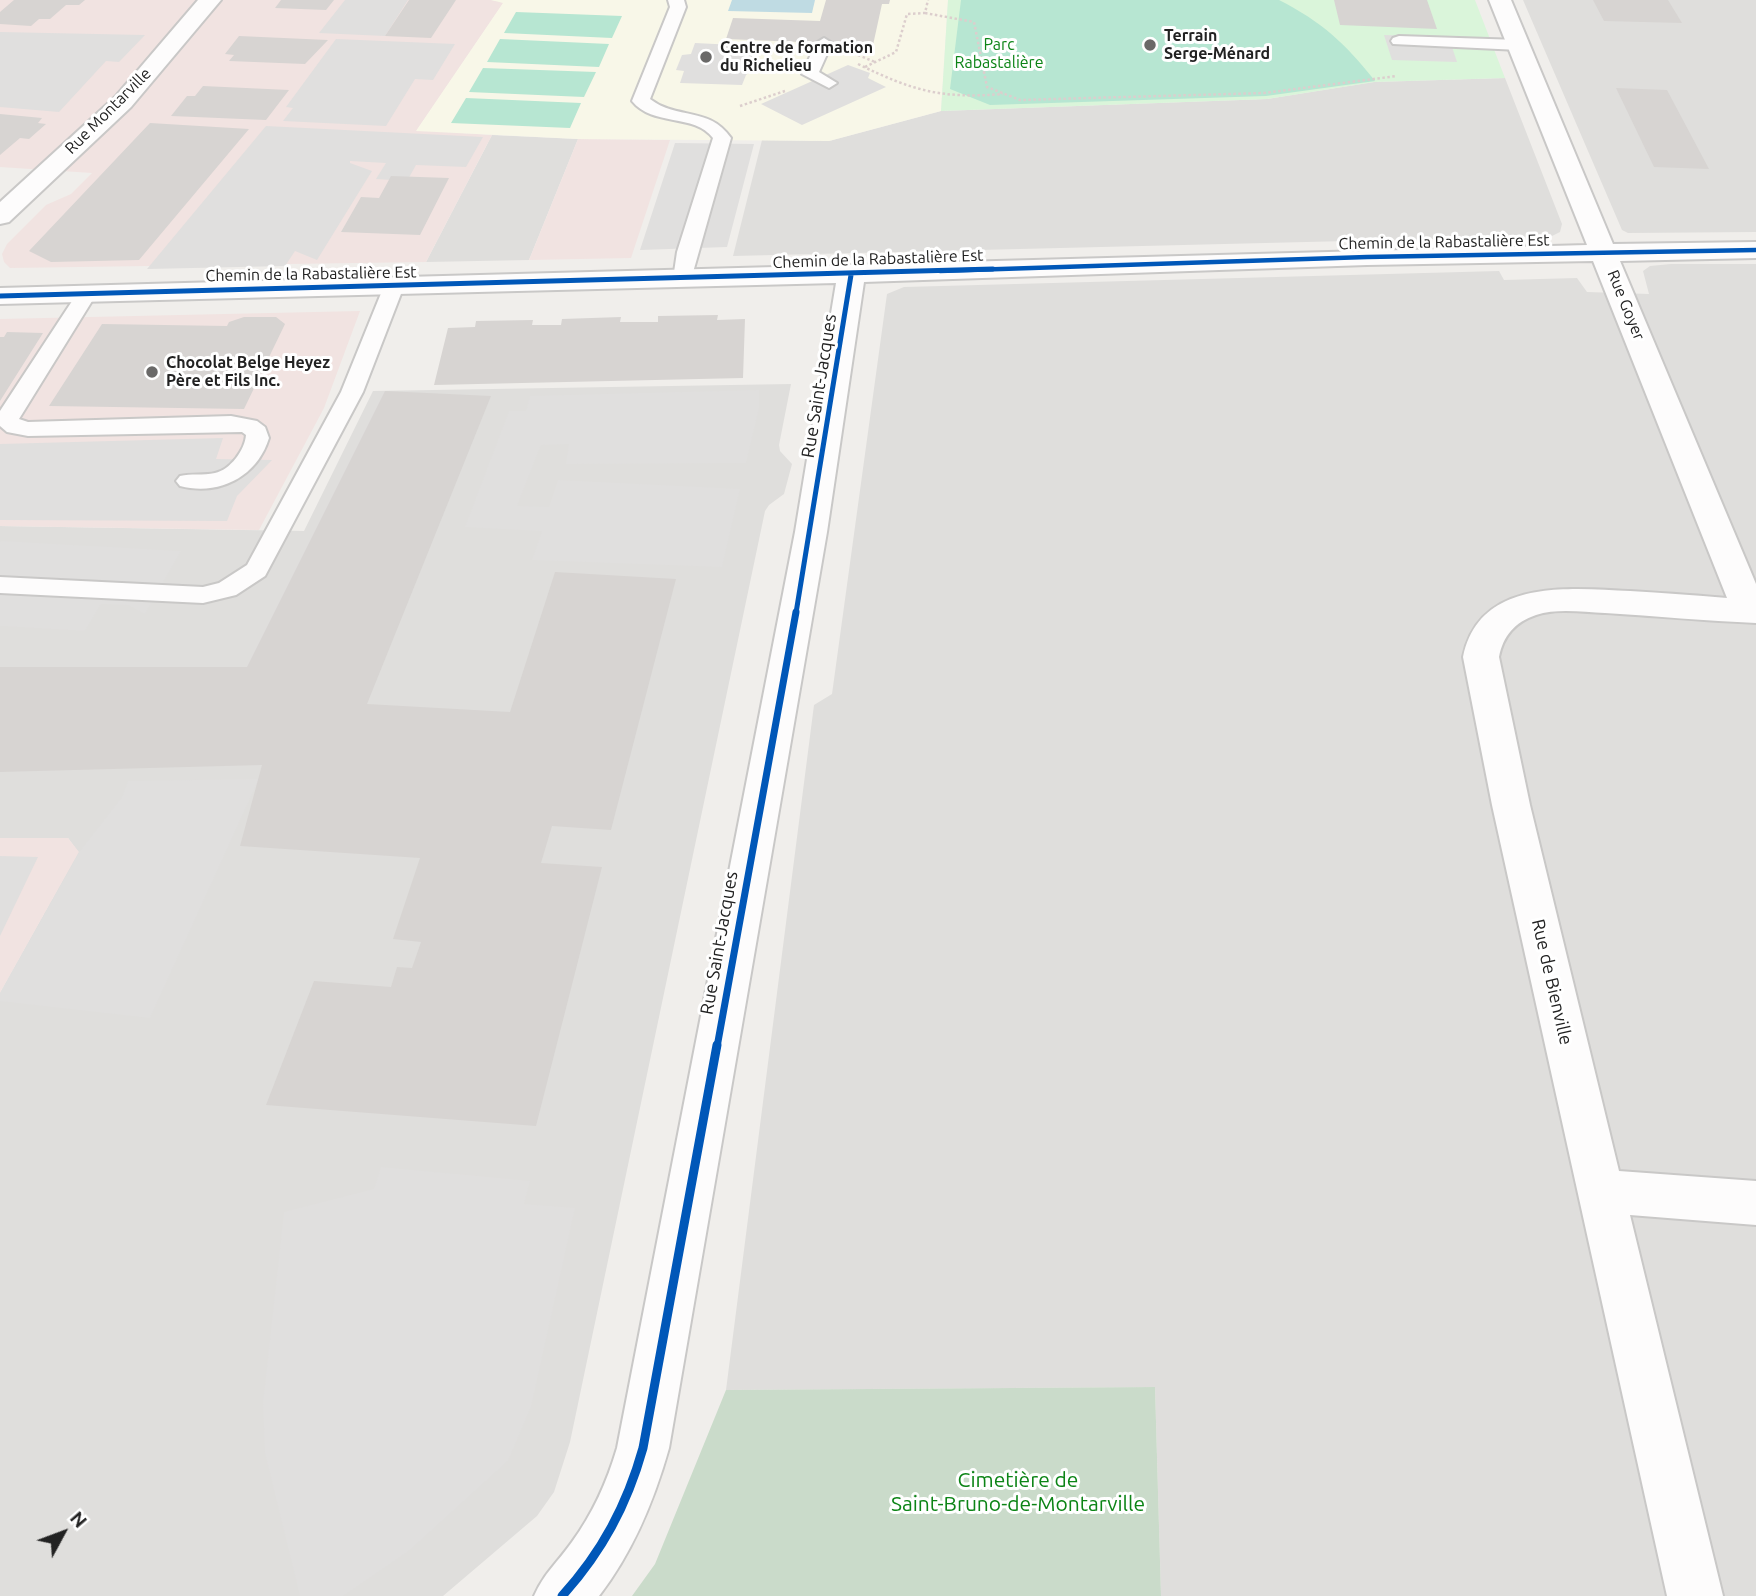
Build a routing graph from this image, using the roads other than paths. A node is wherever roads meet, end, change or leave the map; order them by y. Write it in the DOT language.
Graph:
graph roads {
  1 [pos="210,0"];
  2 [pos="676,0"];
  3 [pos="1500,0"];
  4 [pos="1399,41"];
  5 [pos="824,43"];
  6 [pos="1519,45"];
  7 [pos="829,83"];
  8 [pos="0,216"];
  9 [pos="1756,250"];
  10 [pos="1605,252"];
  11 [pos="851,275"];
  12 [pos="683,279"];
  13 [pos="394,286"];
  14 [pos="87,293"];
  15 [pos="0,296"];
  16 [pos="187,481"];
  17 [pos="0,585"];
  18 [pos="1753,611"];
  19 [pos="1600,1191"];
  20 [pos="1756,1203"];
  21 [pos="562,1596"];
  22 [pos="1695,1596"];
  1 -- 8 [label="street, Rue Montarville"];
  2 -- 12 [label="lane"];
  3 -- 6 [label="street, Rue Goyer"];
  4 -- 6 [label="lane"];
  5 -- 7 [label="lane"];
  6 -- 10 [label="street, Rue Goyer"];
  9 -- 10 [label="street, Chemin de la Rabastalière Est"];
  10 -- 11 [label="street, Chemin de la Rabastalière Est"];
  10 -- 18 [label="street, Rue Goyer"];
  11 -- 12 [label="street, Chemin de la Rabastalière Est"];
  11 -- 21 [label="street, Rue Saint-Jacques"];
  12 -- 13 [label="street, Chemin de la Rabastalière Est"];
  13 -- 14 [label="street, Chemin de la Rabastalière Est"];
  13 -- 17 [label="lane"];
  14 -- 15 [label="street, Chemin de la Rabastalière Est"];
  14 -- 16 [label="lane"];
  18 -- 19 [label="street, Rue de Bienville"];
  19 -- 20 [label="street"];
  19 -- 22 [label="street, Rue de Bienville"];
}
